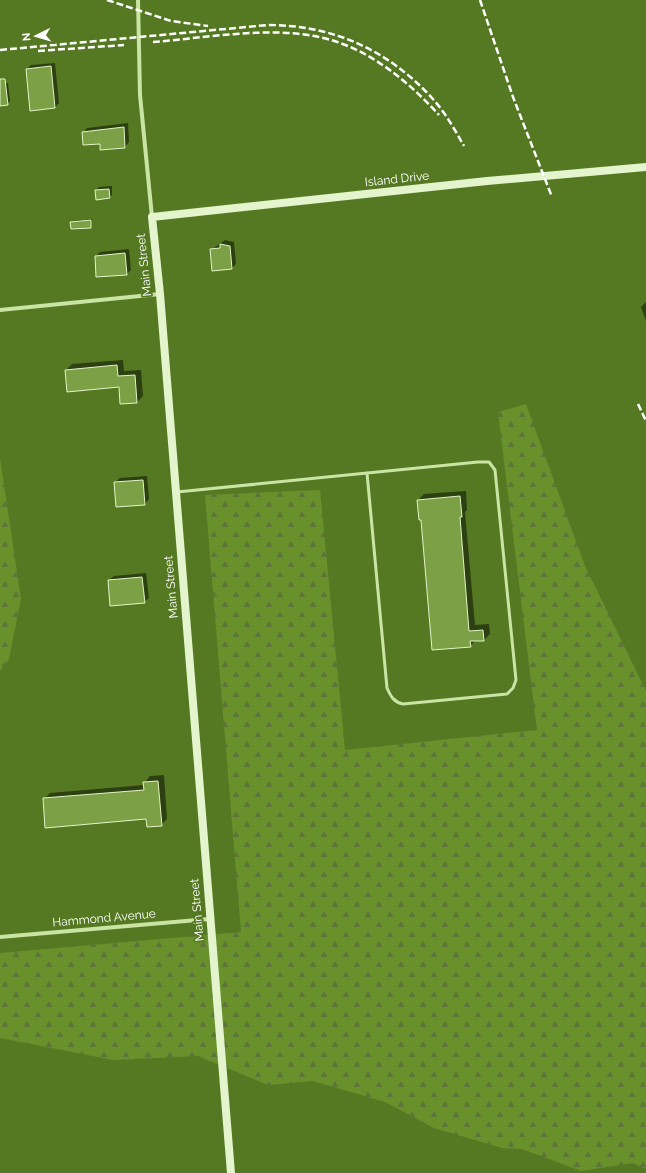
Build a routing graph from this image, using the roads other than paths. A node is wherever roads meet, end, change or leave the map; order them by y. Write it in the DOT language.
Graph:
graph roads {
  1 [pos="138,0"];
  2 [pos="646,167"];
  3 [pos="152,216"];
  4 [pos="160,294"];
  5 [pos="0,310"];
  6 [pos="367,473"];
  7 [pos="175,492"];
  8 [pos="209,919"];
  9 [pos="0,938"];
  10 [pos="231,1173"];
  1 -- 3 [label="street, Main Street"];
  2 -- 3 [label="street, Island Drive"];
  3 -- 4 [label="street, Main Street"];
  4 -- 5 [label="street"];
  4 -- 7 [label="street, Main Street"];
  6 -- 6 [label="lane"];
  6 -- 7 [label="lane"];
  7 -- 8 [label="street, Main Street"];
  8 -- 9 [label="street, Hammond Avenue"];
  8 -- 10 [label="street, Main Street"];
}
